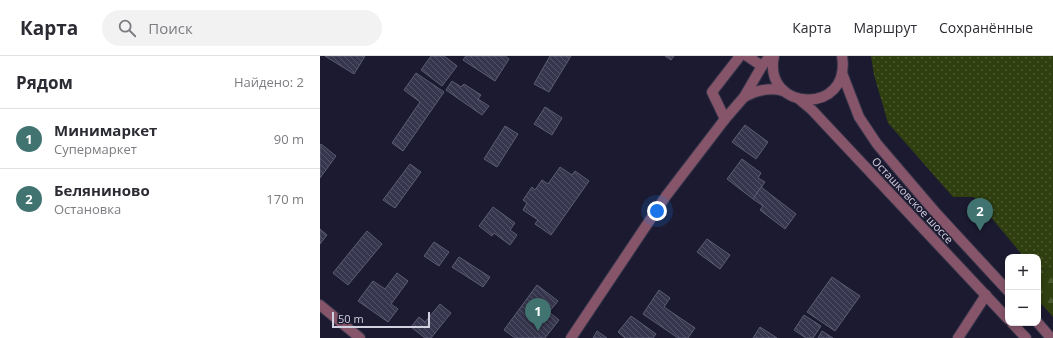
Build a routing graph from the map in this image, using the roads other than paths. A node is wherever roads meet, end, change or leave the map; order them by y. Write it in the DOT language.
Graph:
graph roads {
  1 [pos="740,56"];
  2 [pos="747,56"];
  3 [pos="770,56"];
  4 [pos="774,56"];
  5 [pos="842,56"];
  6 [pos="762,66"];
  7 [pos="842,73"];
  8 [pos="784,91"];
  9 [pos="744,97"];
  10 [pos="800,100"];
  11 [pos="725,119"];
  12 [pos="1007,290"];
  13 [pos="986,295"];
  14 [pos="320,305"];
  15 [pos="1005,316"];
  16 [pos="1015,326"];
  17 [pos="1041,326"];
  18 [pos="360,338"];
  19 [pos="571,338"];
  20 [pos="958,338"];
  21 [pos="1026,338"];
  22 [pos="1051,338"];
  1 -- 11 [label="street"];
  2 -- 6 [label="street"];
  3 -- 6 [label="street"];
  4 -- 8 [label="street, Осташковское шоссе"];
  5 -- 7 [label="street, Осташковское шоссе"];
  6 -- 9 [label="street"];
  7 -- 10 [label="street, Осташковское шоссе"];
  7 -- 12 [label="street, Осташковское шоссе"];
  8 -- 9 [label="street"];
  8 -- 10 [label="street, Осташковское шоссе"];
  9 -- 11 [label="street"];
  10 -- 13 [label="street, Осташковское шоссе"];
  11 -- 19 [label="street"];
  13 -- 15 [label="street, Осташковское шоссе"];
  13 -- 20 [label="street"];
  14 -- 18 [label="street"];
  16 -- 21 [label="street"];
  17 -- 22 [label="street"];
}
